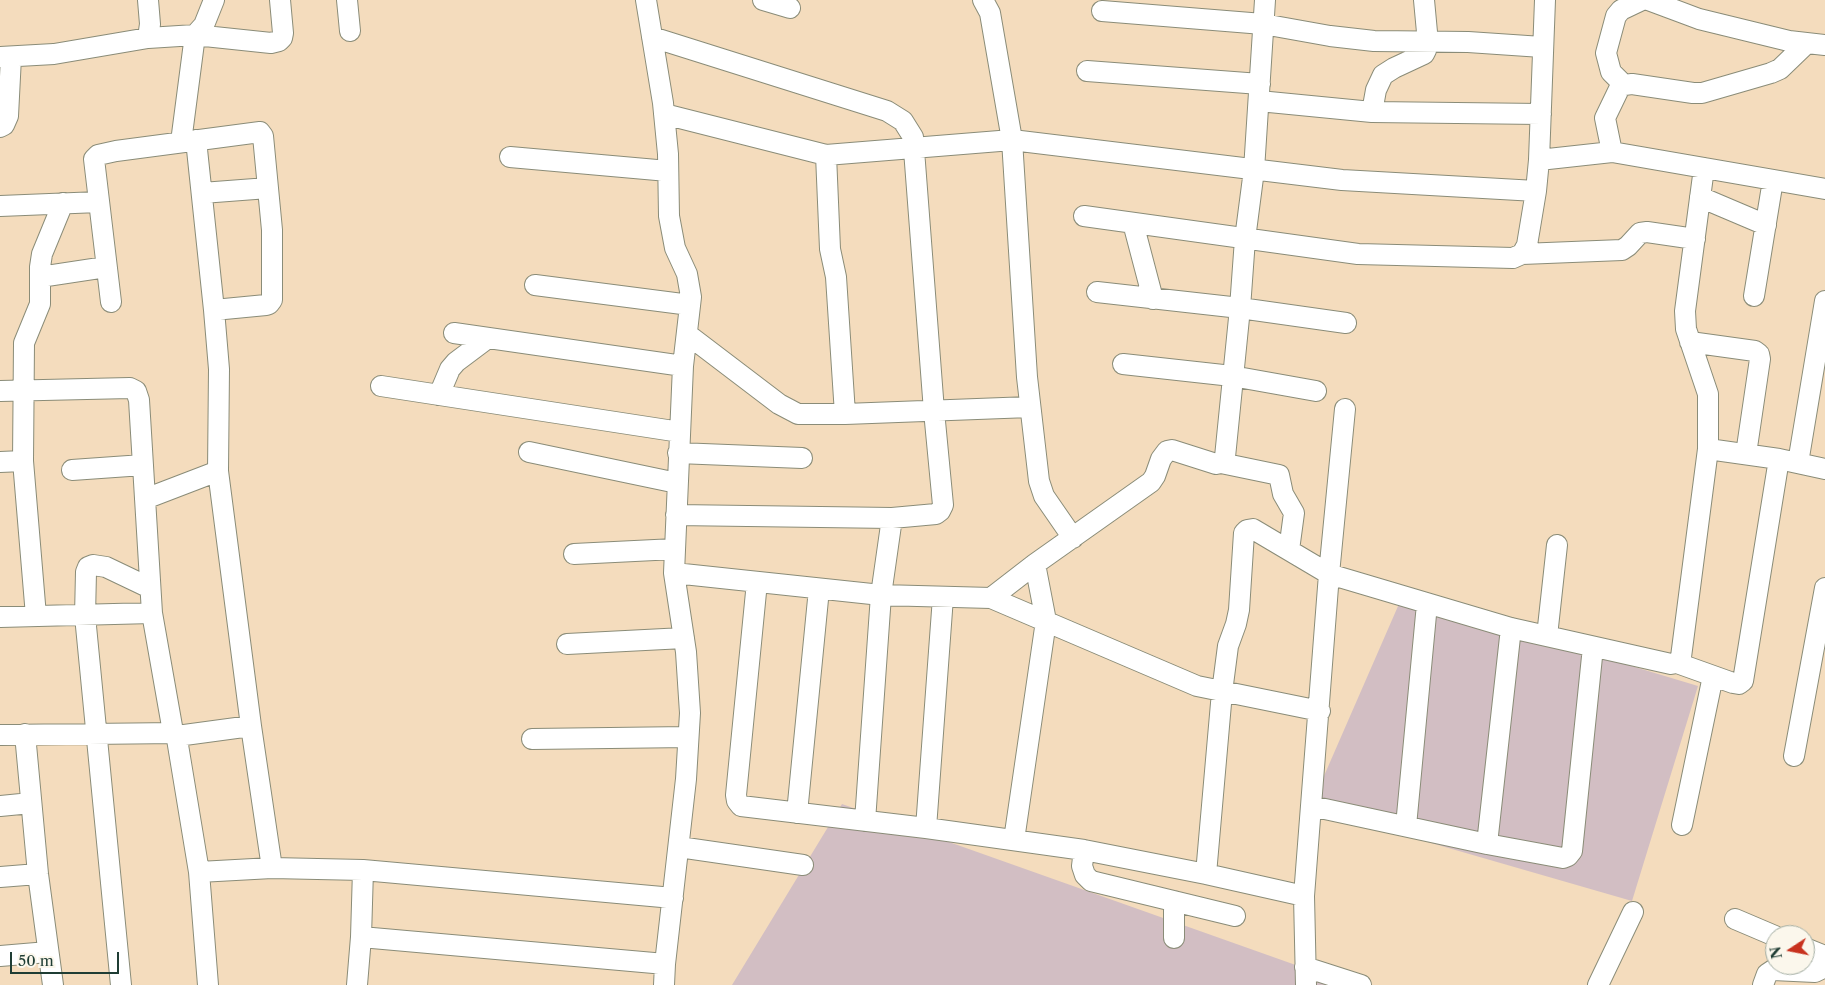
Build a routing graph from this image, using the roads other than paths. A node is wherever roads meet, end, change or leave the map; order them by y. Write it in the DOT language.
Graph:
graph roads {
  1 [pos="148,0"];
  2 [pos="214,0"];
  3 [pos="280,0"];
  4 [pos="347,0"];
  5 [pos="646,0"];
  6 [pos="763,0"];
  7 [pos="983,0"];
  8 [pos="1265,0"];
  9 [pos="1424,0"];
  10 [pos="1545,0"];
  11 [pos="1642,0"];
  12 [pos="1648,0"];
  13 [pos="1676,6"];
  14 [pos="790,8"];
  15 [pos="1102,11"];
  16 [pos="1263,24"];
  17 [pos="350,31"];
  18 [pos="195,35"];
  19 [pos="148,38"];
  20 [pos="652,38"];
  21 [pos="1428,43"];
  22 [pos="1816,44"];
  23 [pos="1542,47"];
  24 [pos="5,57"];
  25 [pos="1087,71"];
  26 [pos="1624,85"];
  27 [pos="1259,92"];
  28 [pos="1372,112"];
  29 [pos="664,114"];
  30 [pos="1541,114"];
  31 [pos="0,128"];
  32 [pos="1012,140"];
  33 [pos="189,141"];
  34 [pos="914,148"];
  35 [pos="1612,152"];
  36 [pos="826,155"];
  37 [pos="510,157"];
  38 [pos="1539,160"];
  39 [pos="1704,168"];
  40 [pos="1254,170"];
  41 [pos="668,171"];
  42 [pos="1773,180"];
  43 [pos="268,188"];
  44 [pos="1825,189"];
  45 [pos="1536,191"];
  46 [pos="202,193"];
  47 [pos="1700,197"];
  48 [pos="99,202"];
  49 [pos="63,204"];
  50 [pos="0,206"];
  51 [pos="1084,216"];
  52 [pos="1134,223"];
  53 [pos="1766,225"];
  54 [pos="1245,239"];
  55 [pos="1694,239"];
  56 [pos="1522,254"];
  57 [pos="106,267"];
  58 [pos="40,277"];
  59 [pos="535,285"];
  60 [pos="1098,292"];
  61 [pos="1754,296"];
  62 [pos="1153,298"];
  63 [pos="1825,301"];
  64 [pos="111,302"];
  65 [pos="690,305"];
  66 [pos="1240,308"];
  67 [pos="214,310"];
  68 [pos="1346,323"];
  69 [pos="454,333"];
  70 [pos="687,334"];
  71 [pos="488,338"];
  72 [pos="1690,342"];
  73 [pos="1123,364"];
  74 [pos="683,366"];
  75 [pos="1232,376"];
  76 [pos="381,386"];
  77 [pos="0,391"];
  78 [pos="1316,391"];
  79 [pos="22,392"];
  80 [pos="439,395"];
  81 [pos="1030,406"];
  82 [pos="1345,409"];
  83 [pos="934,411"];
  84 [pos="845,414"];
  85 [pos="680,432"];
  86 [pos="1708,449"];
  87 [pos="529,452"];
  88 [pos="678,453"];
  89 [pos="1746,454"];
  90 [pos="802,458"];
  91 [pos="23,461"];
  92 [pos="1789,461"];
  93 [pos="0,462"];
  94 [pos="1221,463"];
  95 [pos="143,465"];
  96 [pos="1825,469"];
  97 [pos="72,470"];
  98 [pos="218,471"];
  99 [pos="677,483"];
  100 [pos="145,500"];
  101 [pos="676,514"];
  102 [pos="892,518"];
  103 [pos="1073,538"];
  104 [pos="1557,545"];
  105 [pos="675,549"];
  106 [pos="1289,550"];
  107 [pos="574,554"];
  108 [pos="1035,564"];
  109 [pos="674,573"];
  110 [pos="1329,574"];
  111 [pos="757,582"];
  112 [pos="150,588"];
  113 [pos="1825,588"];
  114 [pos="819,589"];
  115 [pos="881,595"];
  116 [pos="943,597"];
  117 [pos="991,598"];
  118 [pos="1427,604"];
  119 [pos="152,613"];
  120 [pos="36,616"];
  121 [pos="85,616"];
  122 [pos="0,617"];
  123 [pos="1046,621"];
  124 [pos="1510,628"];
  125 [pos="1547,636"];
  126 [pos="684,638"];
  127 [pos="567,644"];
  128 [pos="1593,647"];
  129 [pos="1677,663"];
  130 [pos="1713,676"];
  131 [pos="1222,692"];
  132 [pos="1320,711"];
  133 [pos="251,726"];
  134 [pos="97,733"];
  135 [pos="25,734"];
  136 [pos="175,734"];
  137 [pos="0,735"];
  138 [pos="688,737"];
  139 [pos="532,739"];
  140 [pos="1794,756"];
  141 [pos="31,803"];
  142 [pos="0,806"];
  143 [pos="1311,806"];
  144 [pos="797,813"];
  145 [pos="864,821"];
  146 [pos="1682,825"];
  147 [pos="1406,826"];
  148 [pos="926,828"];
  149 [pos="1014,840"];
  150 [pos="1487,844"];
  151 [pos="679,847"];
  152 [pos="1084,850"];
  153 [pos="803,865"];
  154 [pos="272,868"];
  155 [pos="363,870"];
  156 [pos="200,872"];
  157 [pos="38,874"];
  158 [pos="1206,874"];
  159 [pos="0,877"];
  160 [pos="1304,896"];
  161 [pos="673,898"];
  162 [pos="1174,901"];
  163 [pos="1633,912"];
  164 [pos="1235,916"];
  165 [pos="1735,919"];
  166 [pos="1765,932"];
  167 [pos="362,937"];
  168 [pos="1174,938"];
  169 [pos="48,952"];
  170 [pos="0,956"];
  171 [pos="665,964"];
  172 [pos="1825,967"];
  173 [pos="1306,976"];
  174 [pos="53,985"];
  175 [pos="121,985"];
  176 [pos="208,985"];
  177 [pos="357,985"];
  178 [pos="664,985"];
  179 [pos="1361,985"];
  180 [pos="1598,985"];
  181 [pos="1763,985"];
  1 -- 19 [label="street"];
  2 -- 18 [label="street"];
  3 -- 18 [label="street"];
  4 -- 17 [label="street"];
  5 -- 20 [label="street"];
  6 -- 14 [label="street"];
  7 -- 32 [label="street"];
  8 -- 16 [label="street"];
  9 -- 21 [label="street"];
  10 -- 23 [label="street"];
  11 -- 26 [label="street"];
  12 -- 13 [label="street"];
  13 -- 22 [label="street"];
  15 -- 16 [label="street"];
  16 -- 21 [label="street"];
  16 -- 27 [label="street"];
  18 -- 19 [label="street"];
  18 -- 33 [label="street"];
  19 -- 24 [label="street"];
  20 -- 29 [label="street"];
  20 -- 34 [label="street"];
  21 -- 23 [label="street"];
  21 -- 28 [label="street"];
  22 -- 26 [label="street"];
  23 -- 30 [label="street"];
  24 -- 31 [label="street"];
  25 -- 27 [label="street"];
  26 -- 35 [label="street"];
  27 -- 28 [label="street"];
  27 -- 40 [label="street"];
  28 -- 30 [label="street"];
  29 -- 36 [label="street"];
  29 -- 41 [label="street"];
  30 -- 38 [label="street"];
  32 -- 34 [label="street"];
  32 -- 40 [label="street"];
  32 -- 81 [label="street"];
  33 -- 43 [label="street"];
  33 -- 46 [label="street"];
  33 -- 48 [label="street"];
  34 -- 36 [label="street"];
  34 -- 83 [label="street"];
  35 -- 38 [label="street"];
  35 -- 39 [label="street"];
  36 -- 84 [label="street"];
  37 -- 41 [label="street"];
  38 -- 45 [label="street"];
  39 -- 42 [label="street"];
  39 -- 47 [label="street"];
  40 -- 45 [label="street"];
  40 -- 54 [label="street"];
  41 -- 65 [label="street"];
  42 -- 44 [label="street"];
  42 -- 53 [label="street"];
  43 -- 46 [label="street"];
  43 -- 67 [label="street"];
  45 -- 56 [label="street"];
  46 -- 67 [label="street"];
  47 -- 53 [label="street"];
  47 -- 55 [label="street"];
  48 -- 49 [label="street"];
  48 -- 57 [label="street"];
  49 -- 50 [label="street"];
  49 -- 58 [label="street"];
  51 -- 52 [label="street"];
  52 -- 54 [label="street"];
  52 -- 62 [label="street"];
  53 -- 61 [label="street"];
  54 -- 56 [label="street"];
  54 -- 66 [label="street"];
  55 -- 56 [label="street"];
  55 -- 72 [label="street"];
  57 -- 58 [label="street"];
  57 -- 64 [label="street"];
  58 -- 79 [label="street"];
  59 -- 65 [label="street"];
  60 -- 62 [label="street"];
  62 -- 66 [label="street"];
  63 -- 92 [label="street"];
  65 -- 70 [label="street"];
  66 -- 68 [label="street"];
  66 -- 75 [label="street"];
  67 -- 98 [label="street"];
  69 -- 71 [label="street"];
  70 -- 74 [label="street"];
  70 -- 84 [label="street"];
  71 -- 74 [label="street"];
  71 -- 80 [label="street"];
  72 -- 86 [label="street"];
  72 -- 89 [label="street"];
  73 -- 75 [label="street"];
  74 -- 85 [label="street"];
  75 -- 78 [label="street"];
  75 -- 94 [label="street"];
  76 -- 80 [label="street"];
  77 -- 79 [label="street"];
  79 -- 91 [label="street"];
  79 -- 95 [label="street"];
  80 -- 85 [label="street"];
  81 -- 83 [label="street"];
  81 -- 103 [label="street"];
  82 -- 110 [label="street"];
  83 -- 84 [label="street"];
  83 -- 102 [label="street"];
  85 -- 88 [label="street"];
  86 -- 89 [label="street"];
  86 -- 129 [label="street"];
  87 -- 99 [label="street"];
  88 -- 90 [label="street"];
  88 -- 99 [label="street"];
  89 -- 92 [label="street"];
  91 -- 93 [label="street"];
  91 -- 120 [label="street"];
  92 -- 96 [label="street"];
  92 -- 130 [label="street"];
  94 -- 103 [label="street"];
  94 -- 106 [label="street"];
  95 -- 97 [label="street"];
  95 -- 100 [label="street"];
  98 -- 100 [label="street"];
  98 -- 133 [label="street"];
  99 -- 101 [label="street"];
  100 -- 112 [label="street"];
  101 -- 102 [label="street"];
  101 -- 105 [label="street"];
  102 -- 115 [label="street"];
  103 -- 108 [label="street"];
  104 -- 125 [label="street"];
  105 -- 107 [label="street"];
  105 -- 109 [label="street"];
  106 -- 110 [label="street"];
  106 -- 131 [label="street"];
  108 -- 117 [label="street"];
  108 -- 123 [label="street"];
  109 -- 111 [label="street"];
  109 -- 126 [label="street"];
  110 -- 118 [label="street"];
  110 -- 132 [label="street"];
  111 -- 114 [label="street"];
  111 -- 144 [label="street"];
  112 -- 119 [label="street"];
  112 -- 121 [label="street"];
  113 -- 140 [label="street"];
  114 -- 115 [label="street"];
  114 -- 144 [label="street"];
  115 -- 116 [label="street"];
  115 -- 145 [label="street"];
  116 -- 117 [label="street"];
  116 -- 148 [label="street"];
  117 -- 123 [label="street"];
  118 -- 124 [label="street"];
  118 -- 147 [label="street"];
  119 -- 121 [label="street"];
  119 -- 136 [label="street"];
  120 -- 121 [label="street"];
  120 -- 122 [label="street"];
  121 -- 134 [label="street"];
  123 -- 131 [label="street"];
  123 -- 149 [label="street"];
  124 -- 125 [label="street"];
  124 -- 150 [label="street"];
  125 -- 128 [label="street"];
  126 -- 127 [label="street"];
  126 -- 138 [label="street"];
  128 -- 129 [label="street"];
  128 -- 150 [label="street"];
  129 -- 130 [label="street"];
  130 -- 146 [label="street"];
  131 -- 132 [label="street"];
  131 -- 158 [label="street"];
  132 -- 143 [label="street"];
  133 -- 136 [label="street"];
  133 -- 154 [label="street"];
  134 -- 135 [label="street"];
  134 -- 136 [label="street"];
  134 -- 175 [label="street"];
  135 -- 137 [label="street"];
  135 -- 141 [label="street"];
  136 -- 156 [label="street"];
  138 -- 139 [label="street"];
  138 -- 151 [label="street"];
  141 -- 142 [label="street"];
  141 -- 157 [label="street"];
  143 -- 147 [label="street"];
  143 -- 160 [label="street"];
  144 -- 145 [label="street"];
  145 -- 148 [label="street"];
  147 -- 150 [label="street"];
  148 -- 149 [label="street"];
  149 -- 152 [label="street"];
  151 -- 153 [label="street"];
  151 -- 161 [label="street"];
  152 -- 158 [label="street"];
  152 -- 162 [label="street"];
  154 -- 155 [label="street"];
  154 -- 156 [label="street"];
  155 -- 161 [label="street"];
  155 -- 167 [label="street"];
  156 -- 176 [label="street"];
  157 -- 159 [label="street"];
  157 -- 169 [label="street"];
  158 -- 160 [label="street"];
  160 -- 173 [label="street"];
  161 -- 171 [label="street"];
  162 -- 164 [label="street"];
  162 -- 168 [label="street"];
  163 -- 180 [label="street"];
  165 -- 166 [label="street"];
  167 -- 171 [label="street"];
  167 -- 177 [label="street"];
  169 -- 170 [label="street"];
  169 -- 174 [label="street"];
  171 -- 178 [label="street"];
  172 -- 181 [label="street"];
  173 -- 179 [label="street"];
}
